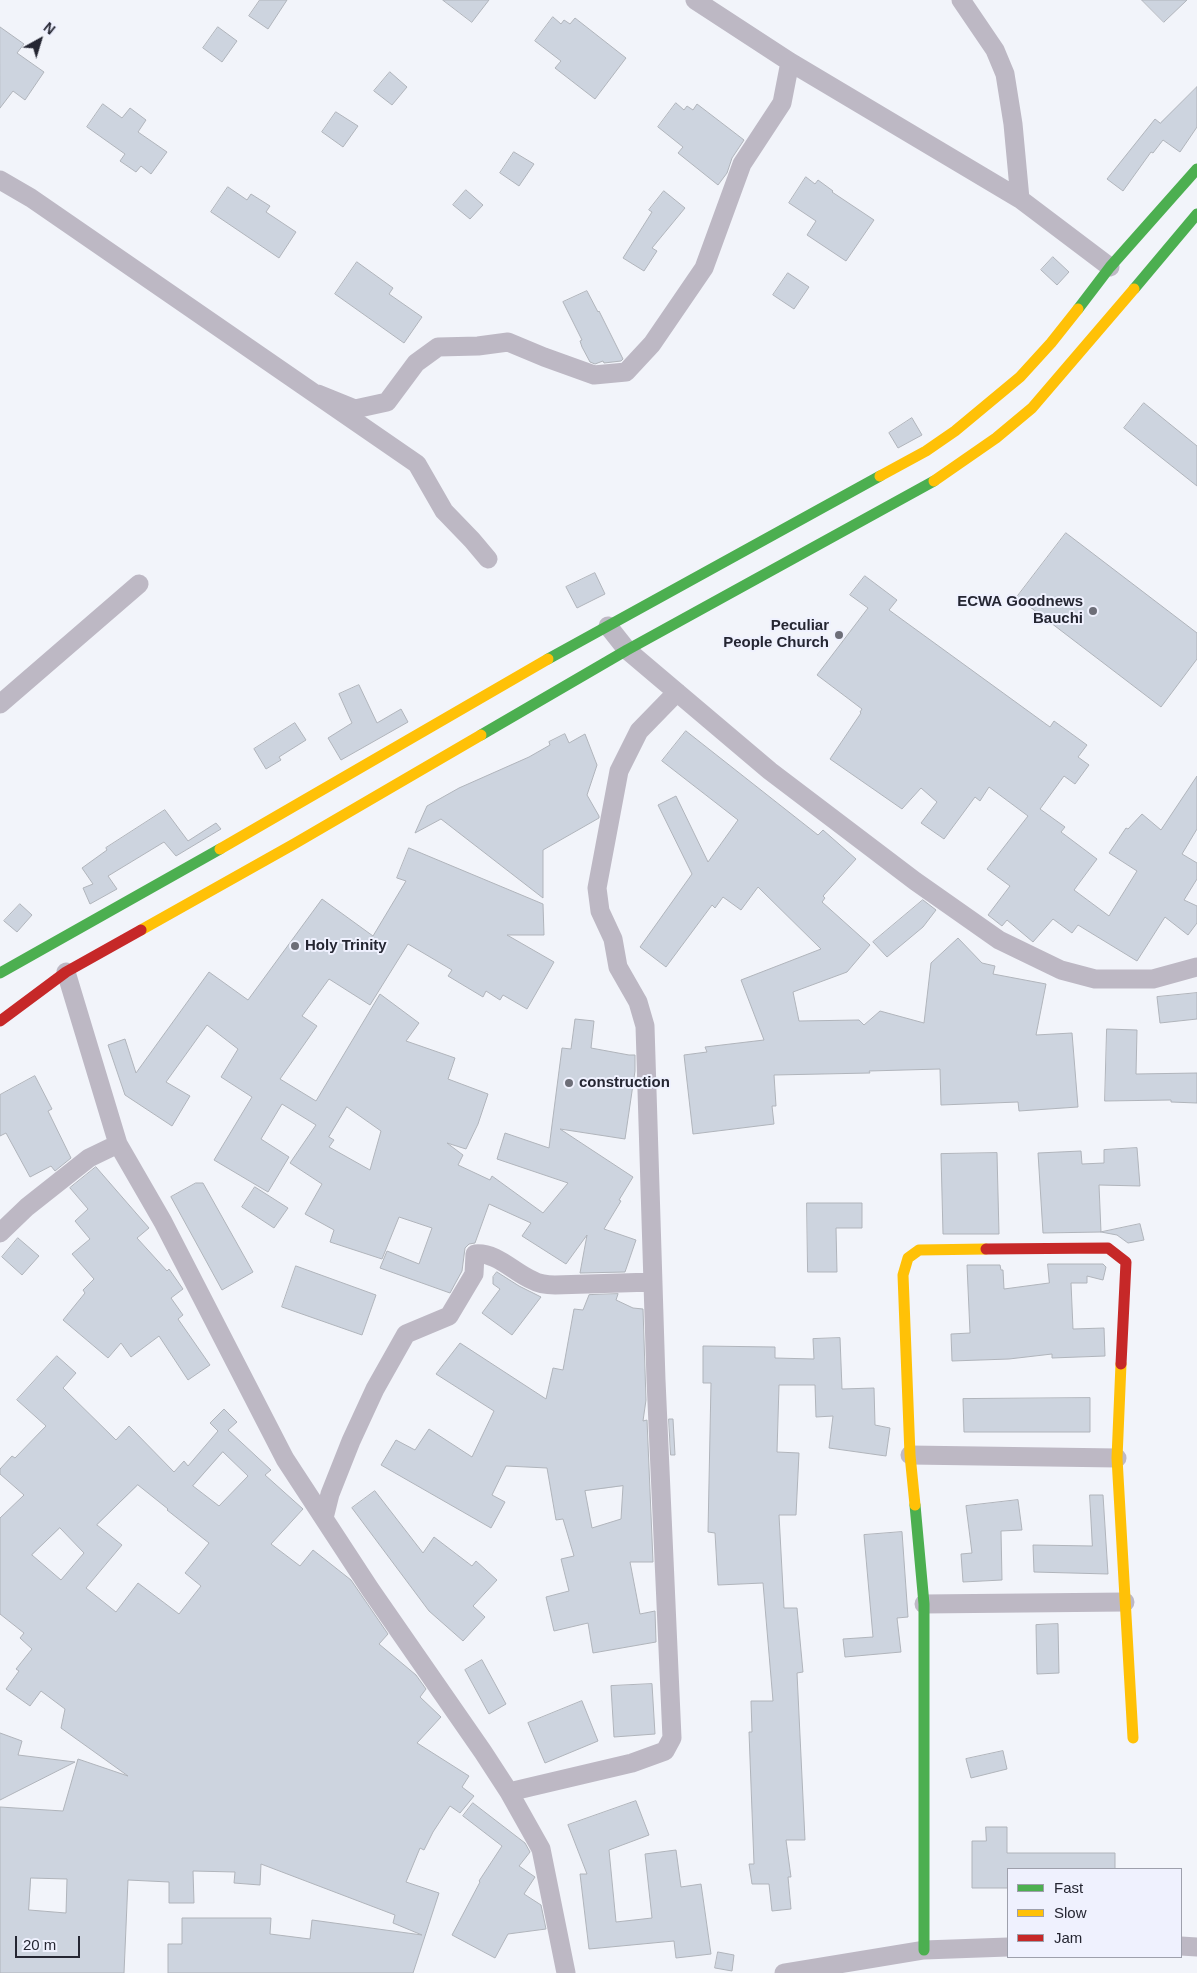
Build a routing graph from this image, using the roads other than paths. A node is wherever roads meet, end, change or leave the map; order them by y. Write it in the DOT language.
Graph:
graph roads {
  1 [pos="695,0"];
  2 [pos="961,0"];
  3 [pos="790,62"];
  4 [pos="1197,169"];
  5 [pos="0,180"];
  6 [pos="1020,199"];
  7 [pos="1197,214"];
  8 [pos="1110,267"];
  9 [pos="318,394"];
  10 [pos="488,559"];
  11 [pos="139,584"];
  12 [pos="608,626"];
  13 [pos="627,650"];
  14 [pos="677,692"];
  15 [pos="0,704"];
  16 [pos="1197,967"];
  17 [pos="66,972"];
  18 [pos="0,973"];
  19 [pos="0,1021"];
  20 [pos="118,1144"];
  21 [pos="0,1233"];
  22 [pos="653,1282"];
  23 [pos="910,1455"];
  24 [pos="1118,1458"];
  25 [pos="324,1518"];
  26 [pos="1125,1602"];
  27 [pos="924,1604"];
  28 [pos="1133,1738"];
  29 [pos="510,1792"];
  30 [pos="1182,1946"];
  31 [pos="1007,1947"];
  32 [pos="1197,1947"];
  33 [pos="924,1950"];
  34 [pos="566,1973"];
  35 [pos="784,1973"];
  1 -- 3 [label="street"];
  2 -- 6 [label="street"];
  3 -- 6 [label="street"];
  3 -- 9 [label="street"];
  4 -- 8 [label="street"];
  5 -- 9 [label="street"];
  6 -- 8 [label="street"];
  7 -- 13 [label="street"];
  8 -- 12 [label="street"];
  9 -- 10 [label="street"];
  11 -- 15 [label="street"];
  12 -- 13 [label="street"];
  12 -- 18 [label="street"];
  13 -- 14 [label="street"];
  13 -- 17 [label="street"];
  14 -- 16 [label="street"];
  14 -- 22 [label="street"];
  17 -- 19 [label="street"];
  17 -- 20 [label="street"];
  20 -- 21 [label="street"];
  20 -- 25 [label="street"];
  22 -- 25 [label="street"];
  22 -- 29 [label="street"];
  23 -- 24 [label="street"];
  23 -- 24 [label="street"];
  23 -- 27 [label="street"];
  24 -- 26 [label="street"];
  25 -- 29 [label="street"];
  26 -- 27 [label="street"];
  26 -- 28 [label="street"];
  27 -- 33 [label="street"];
  29 -- 34 [label="street"];
  30 -- 32 [label="street"];
  31 -- 33 [label="street"];
  33 -- 35 [label="street"];
}
